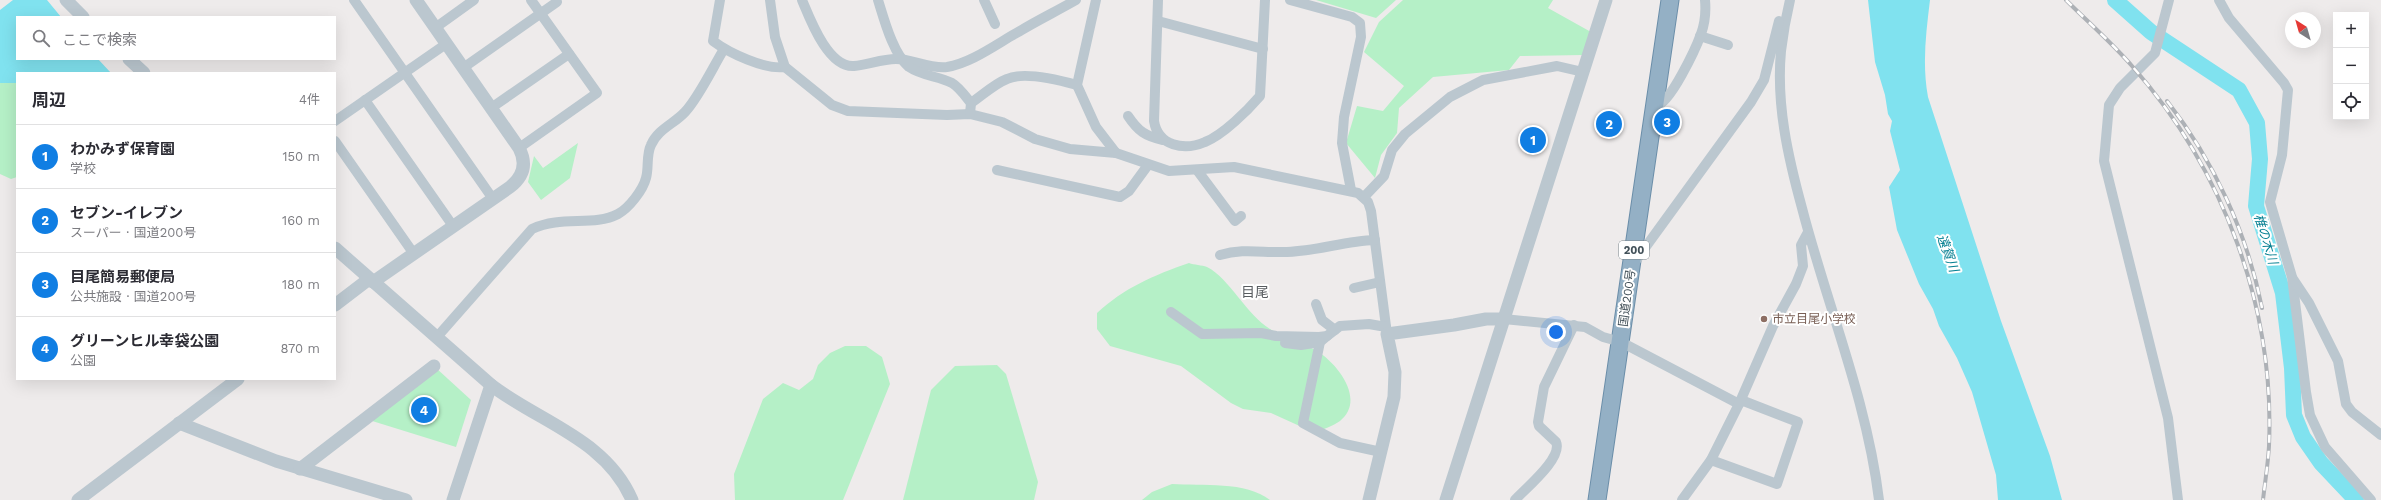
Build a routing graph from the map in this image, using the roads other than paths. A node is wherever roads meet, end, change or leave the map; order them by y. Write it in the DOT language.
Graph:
graph roads {
  1 [pos="66,0"];
  2 [pos="354,0"];
  3 [pos="416,0"];
  4 [pos="474,0"];
  5 [pos="531,0"];
  6 [pos="720,0"];
  7 [pos="770,0"];
  8 [pos="802,0"];
  9 [pos="878,0"];
  10 [pos="984,0"];
  11 [pos="1076,0"];
  12 [pos="1096,0"];
  13 [pos="1158,0"];
  14 [pos="1265,0"];
  15 [pos="1290,0"];
  16 [pos="1606,0"];
  17 [pos="1670,0"];
  18 [pos="1705,0"];
  19 [pos="2169,0"];
  20 [pos="2219,0"];
  21 [pos="1789,1"];
  22 [pos="558,2"];
  23 [pos="541,14"];
  24 [pos="82,16"];
  25 [pos="1158,21"];
  26 [pos="995,24"];
  27 [pos="435,28"];
  28 [pos="1700,36"];
  29 [pos="446,44"];
  30 [pos="1728,45"];
  31 [pos="724,49"];
  32 [pos="1263,49"];
  33 [pos="569,54"];
  34 [pos="902,59"];
  35 [pos="130,60"];
  36 [pos="785,67"];
  37 [pos="463,68"];
  38 [pos="143,72"];
  39 [pos="405,72"];
  40 [pos="1583,72"];
  41 [pos="1077,84"];
  42 [pos="365,100"];
  43 [pos="971,103"];
  44 [pos="1656,106"];
  45 [pos="491,108"];
  46 [pos="970,114"];
  47 [pos="1128,116"];
  48 [pos="336,120"];
  49 [pos="1163,140"];
  50 [pos="336,142"];
  51 [pos="519,148"];
  52 [pos="1116,153"];
  53 [pos="1148,165"];
  54 [pos="997,170"];
  55 [pos="1197,170"];
  56 [pos="1351,190"];
  57 [pos="1364,197"];
  58 [pos="493,199"];
  59 [pos="1241,216"];
  60 [pos="454,226"];
  61 [pos="1808,232"];
  62 [pos="1375,240"];
  63 [pos="336,249"];
  64 [pos="414,254"];
  65 [pos="1220,255"];
  66 [pos="1631,267"];
  67 [pos="2292,277"];
  68 [pos="371,280"];
  69 [pos="1380,282"];
  70 [pos="1354,288"];
  71 [pos="336,304"];
  72 [pos="1316,304"];
  73 [pos="1171,312"];
  74 [pos="1504,320"];
  75 [pos="1574,325"];
  76 [pos="1386,330"];
  77 [pos="1327,336"];
  78 [pos="437,337"];
  79 [pos="1621,342"];
  80 [pos="1285,343"];
  81 [pos="434,366"];
  82 [pos="237,380"];
  83 [pos="490,385"];
  84 [pos="1740,402"];
  85 [pos="179,423"];
  86 [pos="2381,435"];
  87 [pos="1381,452"];
  88 [pos="1711,460"];
  89 [pos="300,468"];
  90 [pos="78,500"];
  91 [pos="406,500"];
  92 [pos="453,500"];
  93 [pos="632,500"];
  94 [pos="1369,500"];
  95 [pos="1446,500"];
  96 [pos="1515,500"];
  97 [pos="1597,500"];
  98 [pos="1682,500"];
  99 [pos="1879,500"];
  100 [pos="2178,500"];
  101 [pos="2371,500"];
  1 -- 24 [label="street"];
  2 -- 39 [label="street"];
  3 -- 27 [label="street"];
  4 -- 27 [label="street"];
  5 -- 23 [label="street"];
  6 -- 31 [label="street"];
  7 -- 36 [label="street"];
  8 -- 34 [label="street"];
  9 -- 34 [label="street"];
  10 -- 26 [label="street"];
  11 -- 34 [label="street"];
  12 -- 41 [label="street"];
  13 -- 25 [label="street"];
  14 -- 32 [label="street"];
  15 -- 56 [label="street"];
  16 -- 40 [label="street"];
  17 -- 44 [label="highway, 国道200号 / 200"];
  18 -- 28 [label="street"];
  19 -- 100 [label="street"];
  20 -- 67 [label="street"];
  21 -- 61 [label="street"];
  21 -- 66 [label="street"];
  22 -- 23 [label="street"];
  23 -- 33 [label="street"];
  23 -- 37 [label="street"];
  25 -- 32 [label="street"];
  25 -- 49 [label="street"];
  27 -- 29 [label="street"];
  28 -- 30 [label="street"];
  28 -- 44 [label="street"];
  29 -- 37 [label="street"];
  29 -- 39 [label="street"];
  31 -- 36 [label="street"];
  31 -- 78 [label="street"];
  32 -- 49 [label="street"];
  33 -- 45 [label="street"];
  33 -- 51 [label="street"];
  34 -- 43 [label="street"];
  35 -- 38 [label="street"];
  36 -- 46 [label="street"];
  37 -- 45 [label="street"];
  39 -- 42 [label="street"];
  39 -- 58 [label="street"];
  40 -- 57 [label="street"];
  40 -- 74 [label="street"];
  41 -- 43 [label="street"];
  41 -- 52 [label="street"];
  42 -- 48 [label="street"];
  42 -- 60 [label="street"];
  43 -- 46 [label="street"];
  44 -- 66 [label="highway, 国道200号 / 200"];
  45 -- 51 [label="street"];
  46 -- 52 [label="street"];
  47 -- 49 [label="street"];
  50 -- 64 [label="street"];
  51 -- 58 [label="street"];
  52 -- 53 [label="street"];
  53 -- 54 [label="street"];
  53 -- 55 [label="street"];
  55 -- 56 [label="street"];
  55 -- 59 [label="street"];
  56 -- 57 [label="street"];
  57 -- 62 [label="street"];
  58 -- 60 [label="street"];
  60 -- 64 [label="street"];
  61 -- 84 [label="street"];
  61 -- 99 [label="street"];
  62 -- 65 [label="street"];
  62 -- 69 [label="street"];
  63 -- 68 [label="street"];
  64 -- 68 [label="street"];
  66 -- 79 [label="highway, 国道200号 / 200"];
  67 -- 86 [label="street"];
  67 -- 101 [label="street"];
  68 -- 71 [label="street"];
  68 -- 78 [label="street"];
  69 -- 70 [label="street"];
  69 -- 76 [label="street"];
  72 -- 77 [label="street"];
  73 -- 77 [label="street"];
  74 -- 75 [label="street"];
  74 -- 76 [label="street"];
  74 -- 95 [label="street"];
  75 -- 79 [label="street"];
  75 -- 96 [label="street"];
  76 -- 77 [label="street"];
  76 -- 87 [label="street"];
  77 -- 80 [label="street"];
  77 -- 87 [label="street"];
  78 -- 83 [label="street"];
  79 -- 84 [label="street"];
  79 -- 97 [label="highway, 国道200号 / 200"];
  81 -- 89 [label="street"];
  82 -- 85 [label="street"];
  83 -- 92 [label="street"];
  83 -- 93 [label="street"];
  84 -- 88 [label="street"];
  84 -- 88 [label="street"];
  85 -- 89 [label="street"];
  85 -- 90 [label="street"];
  87 -- 94 [label="street"];
  88 -- 98 [label="street"];
  89 -- 91 [label="street"];
}
